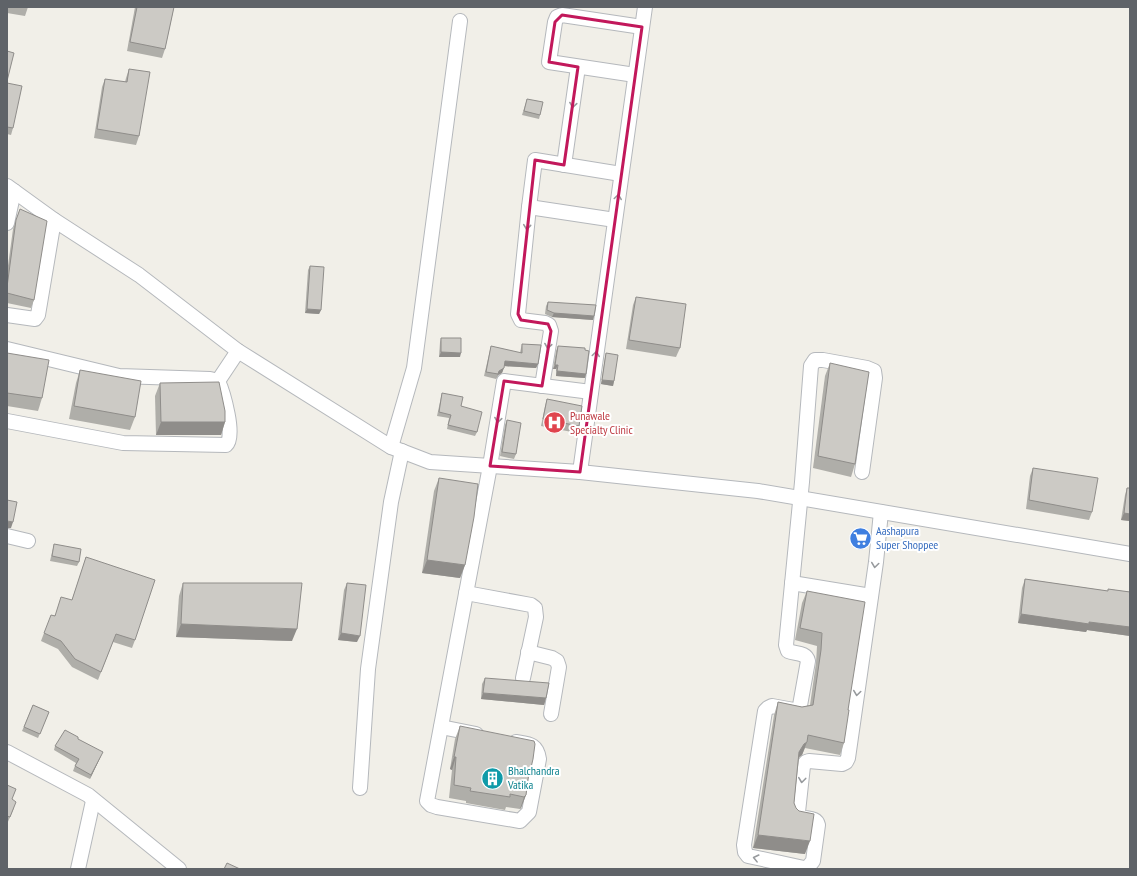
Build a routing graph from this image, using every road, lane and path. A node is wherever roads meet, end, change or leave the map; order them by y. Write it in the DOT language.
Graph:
graph roads {
  1 [pos="645,7"];
  2 [pos="460,21"];
  3 [pos="642,27"];
  4 [pos="578,67"];
  5 [pos="635,75"];
  6 [pos="564,165"];
  7 [pos="621,174"];
  8 [pos="11,189"];
  9 [pos="529,206"];
  10 [pos="54,220"];
  11 [pos="615,220"];
  12 [pos="7,223"];
  13 [pos="7,315"];
  14 [pos="7,349"];
  15 [pos="238,352"];
  16 [pos="218,381"];
  17 [pos="542,386"];
  18 [pos="590,392"];
  19 [pos="7,421"];
  20 [pos="397,449"];
  21 [pos="490,466"];
  22 [pos="580,472"];
  23 [pos="862,472"];
  24 [pos="801,498"];
  25 [pos="881,512"];
  26 [pos="7,536"];
  27 [pos="28,541"];
  28 [pos="1130,554"];
  29 [pos="792,583"];
  30 [pos="466,593"];
  31 [pos="871,596"];
  32 [pos="528,652"];
  33 [pos="523,678"];
  34 [pos="551,714"];
  35 [pos="441,728"];
  36 [pos="487,736"];
  37 [pos="502,739"];
  38 [pos="7,752"];
  39 [pos="360,788"];
  40 [pos="93,801"];
  41 [pos="78,869"];
  42 [pos="179,869"];
  1 -- 3 [label="street"];
  2 -- 20 [label="street"];
  3 -- 4 [label="street"];
  3 -- 5 [label="street"];
  4 -- 5 [label="street"];
  4 -- 6 [label="street, one-way"];
  5 -- 7 [label="street"];
  6 -- 7 [label="street"];
  6 -- 9 [label="street"];
  11 -- 7 [label="street, one-way"];
  8 -- 10 [label="street"];
  8 -- 12 [label="street"];
  9 -- 11 [label="street"];
  9 -- 17 [label="street, one-way"];
  10 -- 13 [label="street"];
  10 -- 15 [label="street"];
  18 -- 11 [label="street, one-way"];
  14 -- 16 [label="street"];
  15 -- 16 [label="street"];
  15 -- 20 [label="street"];
  16 -- 19 [label="street"];
  17 -- 18 [label="street"];
  17 -- 21 [label="street, one-way"];
  18 -- 22 [label="street"];
  20 -- 21 [label="street"];
  20 -- 39 [label="street"];
  21 -- 22 [label="street"];
  21 -- 30 [label="street"];
  22 -- 24 [label="street"];
  23 -- 24 [label="street"];
  24 -- 25 [label="street"];
  24 -- 29 [label="street"];
  25 -- 28 [label="street"];
  25 -- 31 [label="street, one-way"];
  26 -- 27 [label="street"];
  29 -- 31 [label="street"];
  31 -- 29 [label="street, one-way"];
  30 -- 32 [label="street"];
  30 -- 35 [label="street"];
  32 -- 33 [label="street"];
  32 -- 34 [label="street"];
  35 -- 36 [label="street"];
  35 -- 37 [label="street"];
  38 -- 40 [label="street"];
  40 -- 41 [label="street"];
  40 -- 42 [label="street"];
}
